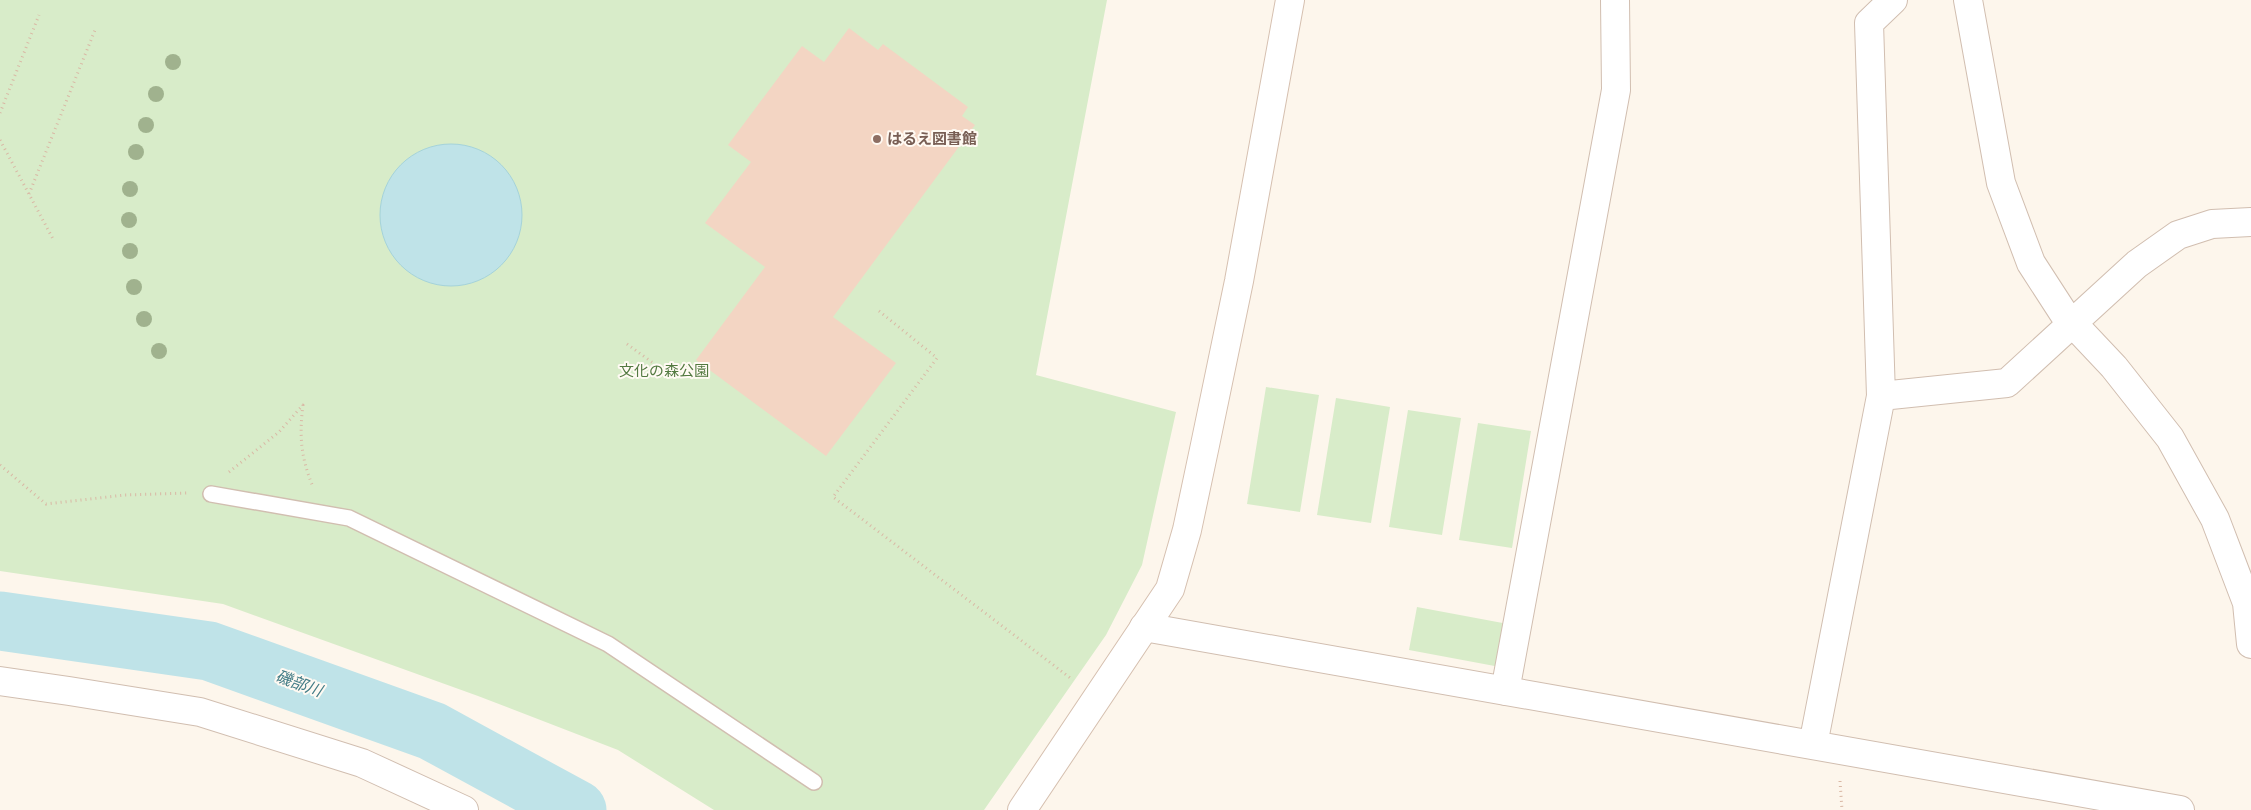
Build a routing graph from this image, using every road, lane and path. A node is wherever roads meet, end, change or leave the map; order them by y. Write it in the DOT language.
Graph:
graph roads {
  1 [pos="1290,0"];
  2 [pos="1615,0"];
  3 [pos="1894,0"];
  4 [pos="1968,0"];
  5 [pos="39,15"];
  6 [pos="95,30"];
  7 [pos="0,112"];
  8 [pos="0,140"];
  9 [pos="29,194"];
  10 [pos="2251,222"];
  11 [pos="53,239"];
  12 [pos="879,311"];
  13 [pos="2073,323"];
  14 [pos="627,344"];
  15 [pos="653,363"];
  16 [pos="1881,396"];
  17 [pos="0,465"];
  18 [pos="227,474"];
  19 [pos="211,494"];
  20 [pos="326,512"];
  21 [pos="2239,548"];
  22 [pos="1144,627"];
  23 [pos="2251,644"];
  24 [pos="0,681"];
  25 [pos="1505,691"];
  26 [pos="1096,698"];
  27 [pos="1813,745"];
  28 [pos="814,782"];
  29 [pos="464,810"];
  30 [pos="1022,810"];
  31 [pos="2180,810"];
  1 -- 22 [label="street"];
  2 -- 25 [label="street"];
  3 -- 16 [label="street"];
  4 -- 13 [label="street"];
  5 -- 7 [label="path"];
  6 -- 9 [label="path"];
  8 -- 9 [label="path"];
  9 -- 11 [label="path"];
  10 -- 13 [label="street"];
  12 -- 26 [label="path"];
  13 -- 16 [label="street"];
  13 -- 21 [label="street"];
  14 -- 15 [label="path"];
  16 -- 27 [label="street"];
  17 -- 19 [label="path"];
  18 -- 20 [label="path"];
  19 -- 20 [label="lane"];
  20 -- 28 [label="lane"];
  21 -- 23 [label="street"];
  22 -- 25 [label="street"];
  22 -- 26 [label="street"];
  24 -- 29 [label="street"];
  25 -- 27 [label="street"];
  26 -- 30 [label="street"];
  27 -- 31 [label="street"];
}
